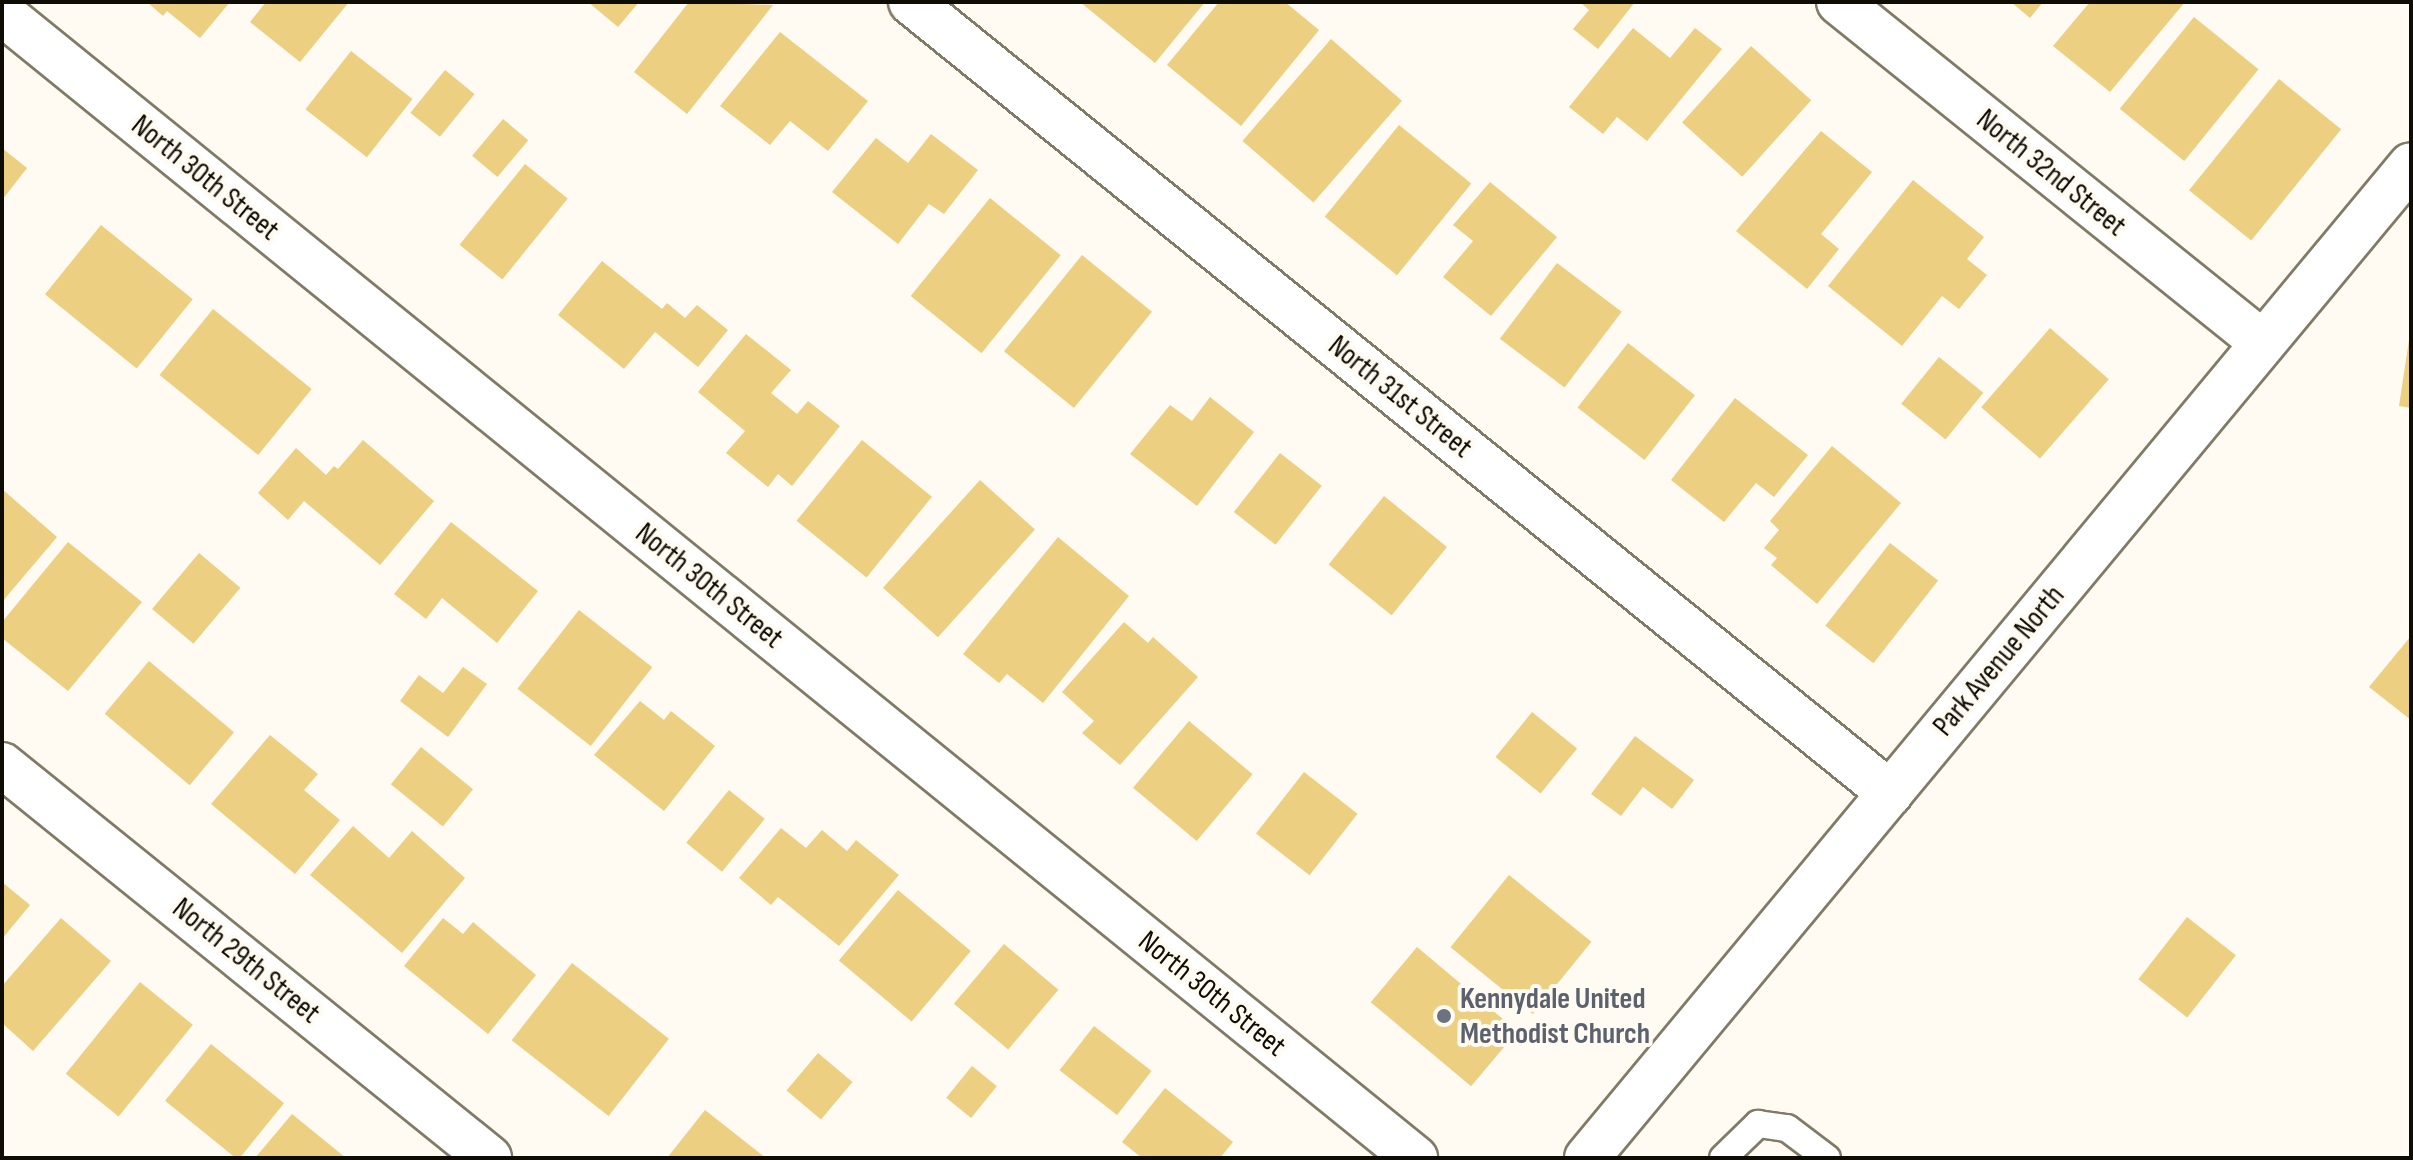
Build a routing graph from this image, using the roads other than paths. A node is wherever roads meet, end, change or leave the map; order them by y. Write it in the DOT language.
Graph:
graph roads {
  1 [pos="911,2"];
  2 [pos="1839,2"];
  3 [pos="2,13"];
  4 [pos="2411,165"];
  5 [pos="2263,343"];
  6 [pos="2,765"];
  7 [pos="1890,793"];
  8 [pos="489,1158"];
  9 [pos="1415,1158"];
  10 [pos="1587,1158"];
  11 [pos="1723,1158"];
  12 [pos="1827,1158"];
  1 -- 7 [label="street, North 31st Street"];
  2 -- 5 [label="street, North 32nd Street"];
  3 -- 9 [label="street, North 30th Street"];
  4 -- 5 [label="street, Park Avenue North"];
  5 -- 7 [label="street, Park Avenue North"];
  6 -- 8 [label="street, North 29th Street"];
  7 -- 10 [label="street, Park Avenue North"];
  11 -- 12 [label="lane"];
}
